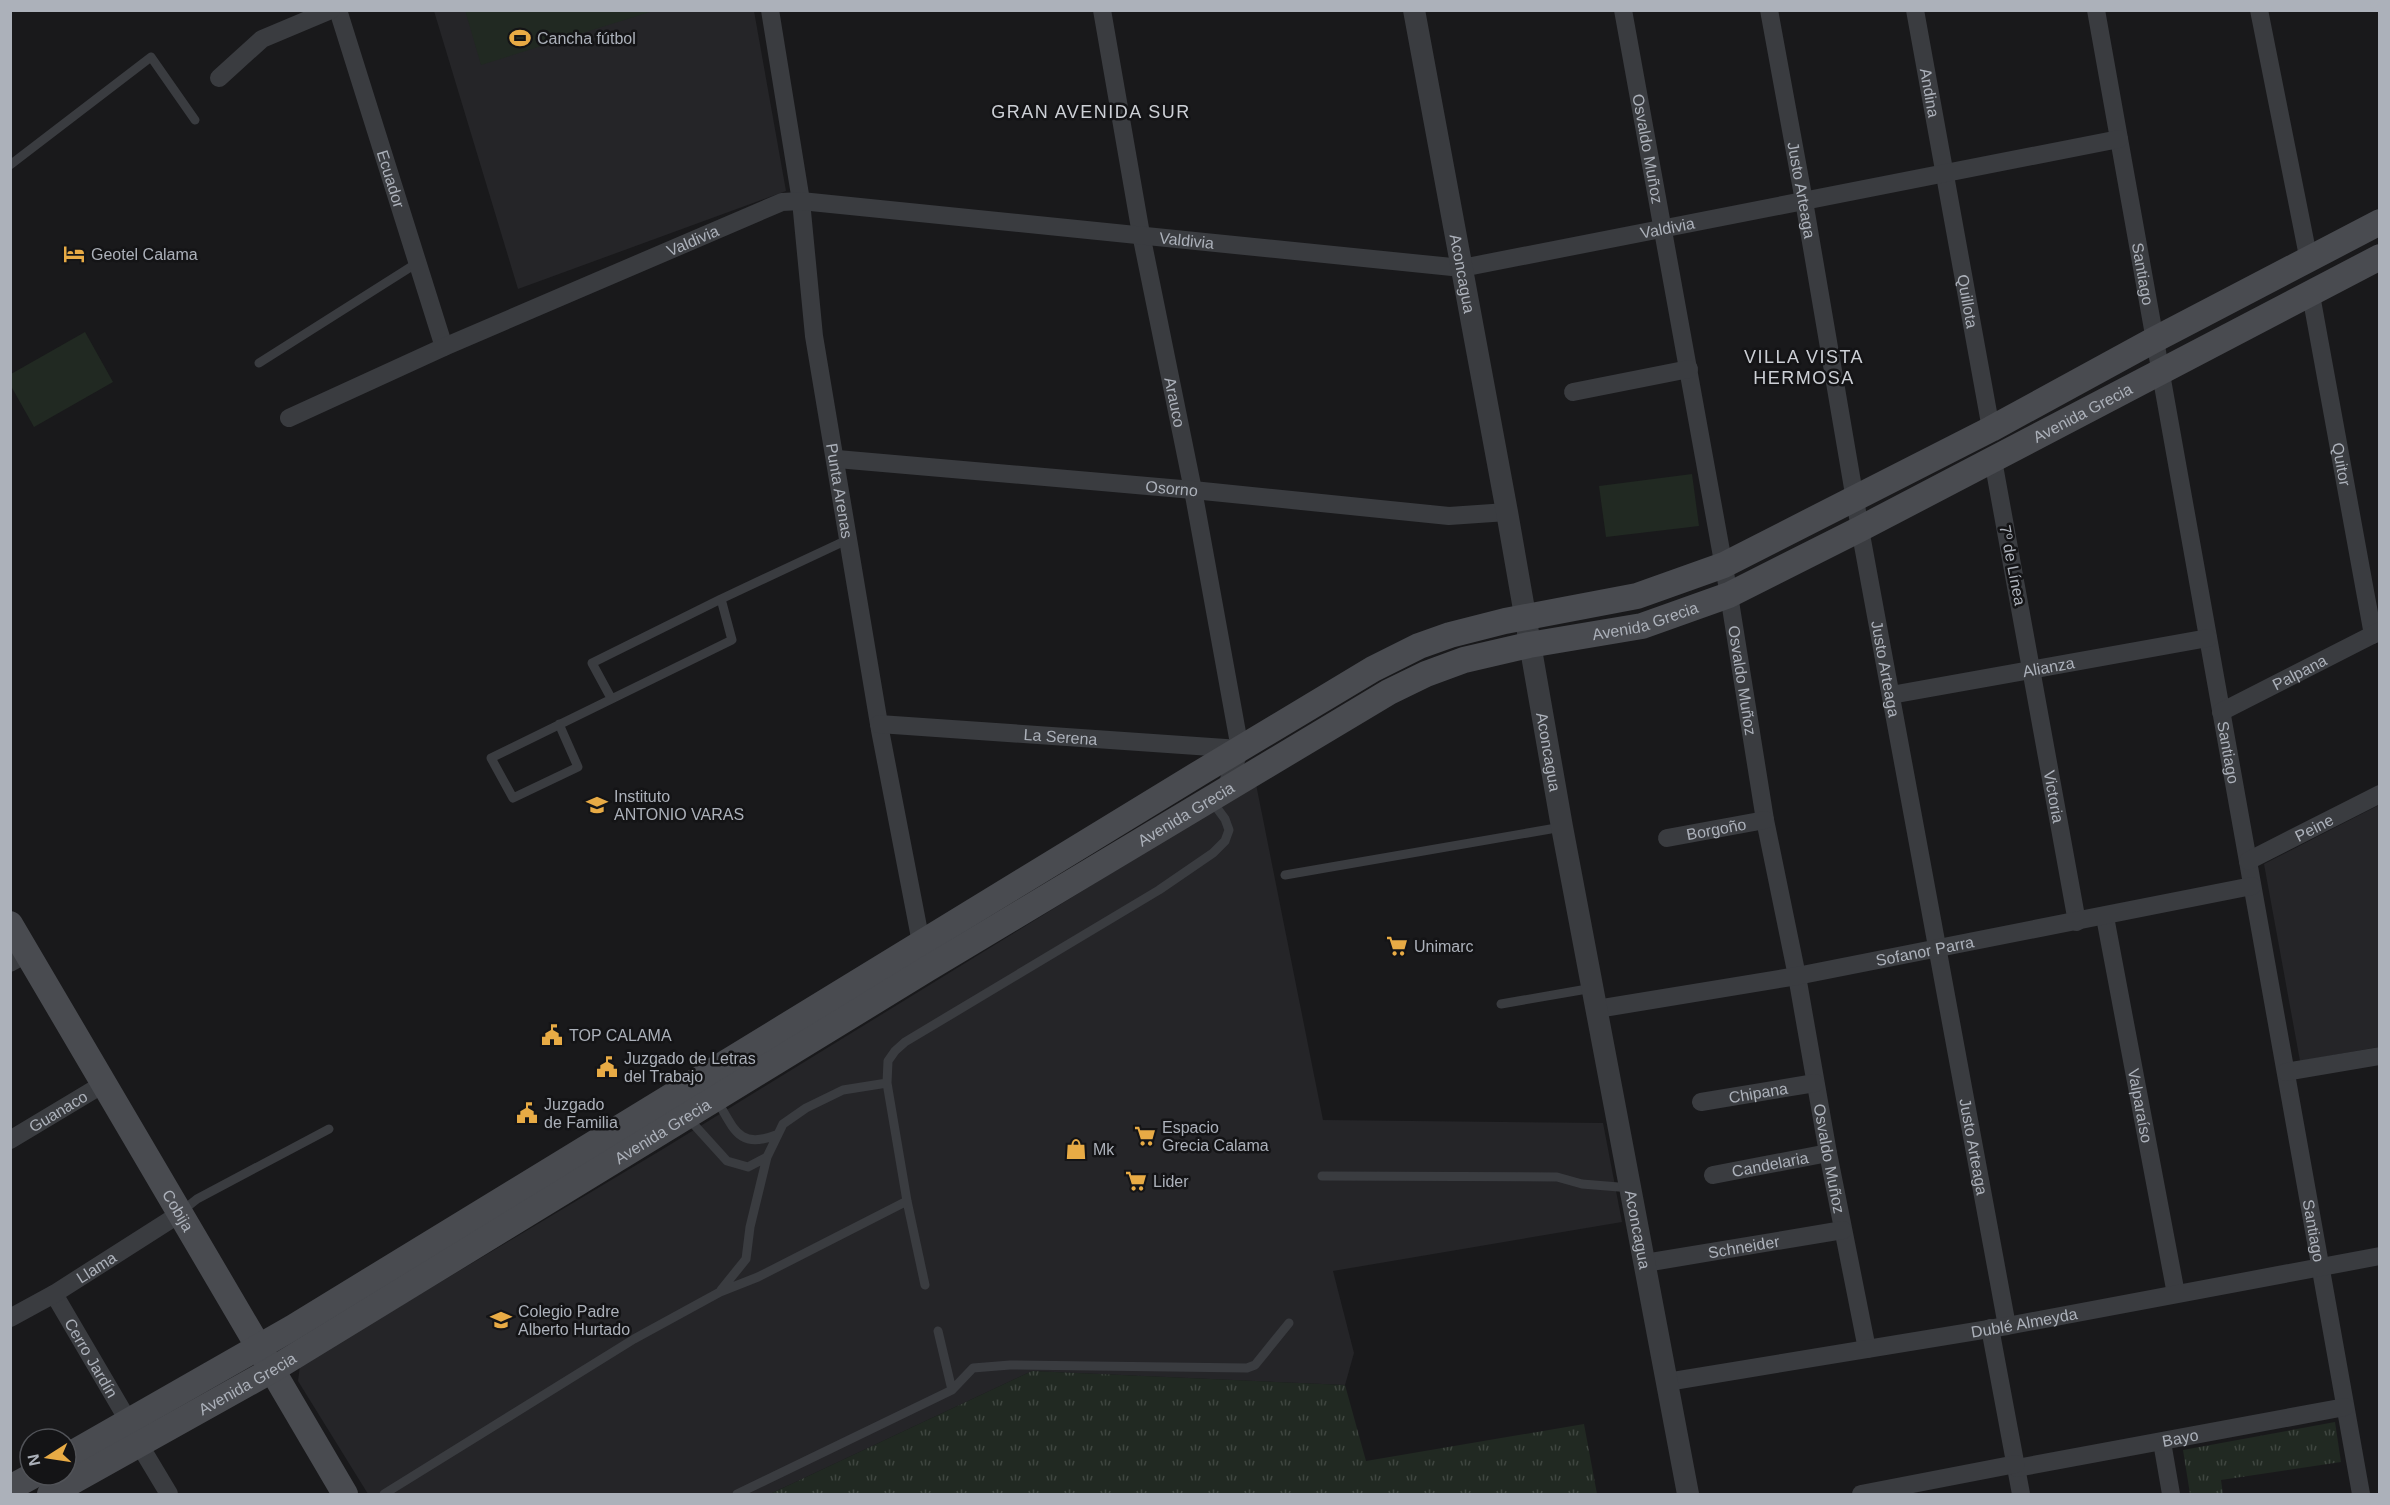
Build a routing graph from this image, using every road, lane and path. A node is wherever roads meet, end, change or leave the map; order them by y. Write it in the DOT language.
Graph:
graph roads {
  1 [pos="330,10"];
  2 [pos="338,10"];
  3 [pos="770,10"];
  4 [pos="1102,10"];
  5 [pos="1414,10"];
  6 [pos="1623,10"];
  7 [pos="1769,10"];
  8 [pos="1915,10"];
  9 [pos="2096,10"];
  10 [pos="2259,10"];
  11 [pos="219,78"];
  12 [pos="195,120"];
  13 [pos="2119,140"];
  14 [pos="10,165"];
  15 [pos="1945,174"];
  16 [pos="801,201"];
  17 [pos="1804,201"];
  18 [pos="2379,222"];
  19 [pos="1664,228"];
  20 [pos="1141,234"];
  21 [pos="2379,257"];
  22 [pos="2309,261"];
  23 [pos="417,263"];
  24 [pos="1462,268"];
  25 [pos="2311,295"];
  26 [pos="2154,340"];
  27 [pos="444,347"];
  28 [pos="259,363"];
  29 [pos="1689,369"];
  30 [pos="2160,372"];
  31 [pos="1573,392"];
  32 [pos="289,418"];
  33 [pos="1991,429"];
  34 [pos="837,459"];
  35 [pos="1993,460"];
  36 [pos="1193,490"];
  37 [pos="1855,500"];
  38 [pos="1507,512"];
  39 [pos="1860,529"];
  40 [pos="849,539"];
  41 [pos="1724,565"];
  42 [pos="1729,595"];
  43 [pos="721,599"];
  44 [pos="1525,617"];
  45 [pos="2376,633"];
  46 [pos="2208,638"];
  47 [pos="1529,645"];
  48 [pos="2032,671"];
  49 [pos="1891,695"];
  50 [pos="612,698"];
  51 [pos="2221,712"];
  52 [pos="559,724"];
  53 [pos="879,724"];
  54 [pos="1240,749"];
  55 [pos="2379,794"];
  56 [pos="1217,795"];
  57 [pos="1765,820"];
  58 [pos="1562,827"];
  59 [pos="1667,837"];
  60 [pos="2248,861"];
  61 [pos="1285,875"];
  62 [pos="2252,886"];
  63 [pos="2104,917"];
  64 [pos="2077,922"];
  65 [pos="10,924"];
  66 [pos="921,944"];
  67 [pos="1936,948"];
  68 [pos="19,958"];
  69 [pos="927,969"];
  70 [pos="1797,976"];
  71 [pos="1595,999"];
  72 [pos="1501,1004"];
  73 [pos="2379,1056"];
  74 [pos="2286,1072"];
  75 [pos="105,1083"];
  76 [pos="887,1083"];
  77 [pos="1815,1083"];
  78 [pos="716,1099"];
  79 [pos="1701,1102"];
  80 [pos="688,1118"];
  81 [pos="329,1129"];
  82 [pos="776,1136"];
  83 [pos="10,1140"];
  84 [pos="1828,1153"];
  85 [pos="767,1157"];
  86 [pos="1713,1175"];
  87 [pos="1322,1176"];
  88 [pos="1631,1188"];
  89 [pos="907,1201"];
  90 [pos="181,1213"];
  91 [pos="1843,1230"];
  92 [pos="2379,1256"];
  93 [pos="1645,1263"];
  94 [pos="2320,1267"];
  95 [pos="925,1285"];
  96 [pos="720,1292"];
  97 [pos="54,1294"];
  98 [pos="2176,1294"];
  99 [pos="10,1318"];
  100 [pos="1289,1323"];
  101 [pos="1998,1327"];
  102 [pos="938,1331"];
  103 [pos="259,1347"];
  104 [pos="1866,1349"];
  105 [pos="272,1370"];
  106 [pos="1667,1382"];
  107 [pos="952,1390"];
  108 [pos="2345,1407"];
  109 [pos="134,1433"];
  110 [pos="2162,1442"];
  111 [pos="78,1453"];
  112 [pos="2017,1466"];
  113 [pos="50,1494"];
  114 [pos="169,1494"];
  115 [pos="345,1494"];
  116 [pos="384,1494"];
  117 [pos="737,1494"];
  118 [pos="1688,1494"];
  119 [pos="1861,1494"];
  120 [pos="2021,1494"];
  121 [pos="2171,1494"];
  122 [pos="2361,1494"];
  1 -- 11 [label="street"];
  2 -- 23 [label="street, Ecuador"];
  3 -- 16 [label="street, Punta Arenas"];
  4 -- 20 [label="street, Arauco"];
  5 -- 24 [label="street, Aconcagua"];
  6 -- 19 [label="street, Osvaldo Muñoz"];
  7 -- 17 [label="street, Justo Arteaga"];
  8 -- 15 [label="street, Andina"];
  9 -- 13 [label="street, Santiago"];
  10 -- 22 [label="street"];
  12 -- 14 [label="lane"];
  13 -- 15 [label="street, Valdivia"];
  13 -- 26 [label="street, Santiago"];
  15 -- 17 [label="street, Valdivia"];
  15 -- 33 [label="street, Quillota"];
  16 -- 20 [label="street, Valdivia"];
  16 -- 27 [label="street, Valdivia"];
  16 -- 34 [label="street, Punta Arenas"];
  17 -- 19 [label="street, Valdivia"];
  17 -- 37 [label="street, Justo Arteaga"];
  18 -- 22 [label="main road, Avenida Grecia"];
  19 -- 24 [label="street, Valdivia"];
  19 -- 29 [label="street, Osvaldo Muñoz"];
  20 -- 24 [label="street, Valdivia"];
  20 -- 36 [label="street, Arauco"];
  21 -- 25 [label="main road, Avenida Grecia"];
  22 -- 26 [label="main road, Avenida Grecia"];
  23 -- 27 [label="street, Ecuador"];
  23 -- 28 [label="lane"];
  24 -- 38 [label="street, Aconcagua"];
  25 -- 30 [label="main road, Avenida Grecia"];
  25 -- 45 [label="street, Quitor"];
  26 -- 30 [label="street, Santiago"];
  26 -- 33 [label="main road, Avenida Grecia"];
  27 -- 32 [label="street, Valdivia"];
  29 -- 31 [label="street"];
  29 -- 41 [label="street, Osvaldo Muñoz"];
  30 -- 35 [label="main road, Avenida Grecia"];
  30 -- 46 [label="street, Santiago"];
  33 -- 37 [label="main road, Avenida Grecia"];
  34 -- 36 [label="street, Osorno"];
  34 -- 40 [label="street, Punta Arenas"];
  35 -- 39 [label="main road, Avenida Grecia"];
  35 -- 48 [label="street, 7º de Línea"];
  36 -- 38 [label="street, Osorno"];
  36 -- 54 [label="street, Arauco"];
  37 -- 39 [label="street, Justo Arteaga"];
  37 -- 41 [label="main road, Avenida Grecia"];
  38 -- 44 [label="street, Aconcagua"];
  39 -- 42 [label="main road, Avenida Grecia"];
  39 -- 49 [label="street, Justo Arteaga"];
  40 -- 43 [label="lane"];
  40 -- 53 [label="street, Punta Arenas"];
  41 -- 42 [label="street, Osvaldo Muñoz"];
  41 -- 44 [label="main road, Avenida Grecia"];
  42 -- 47 [label="main road, Avenida Grecia"];
  42 -- 57 [label="street, Osvaldo Muñoz"];
  43 -- 50 [label="lane"];
  43 -- 50 [label="lane"];
  44 -- 47 [label="street, Aconcagua"];
  44 -- 54 [label="main road, Avenida Grecia"];
  45 -- 51 [label="street, Palpana"];
  46 -- 48 [label="street, Alianza"];
  46 -- 51 [label="street, Santiago"];
  47 -- 56 [label="main road, Avenida Grecia"];
  47 -- 58 [label="street, Aconcagua"];
  48 -- 49 [label="street, Alianza"];
  48 -- 64 [label="street, Victoria"];
  49 -- 67 [label="street, Justo Arteaga"];
  50 -- 52 [label="lane"];
  51 -- 60 [label="street, Santiago"];
  52 -- 52 [label="lane"];
  53 -- 54 [label="street, La Serena"];
  53 -- 66 [label="street, Punta Arenas"];
  54 -- 56 [label="street"];
  54 -- 66 [label="main road, Avenida Grecia"];
  55 -- 60 [label="street, Peine"];
  56 -- 69 [label="main road, Avenida Grecia"];
  56 -- 76 [label="lane"];
  57 -- 59 [label="street, Borgoño"];
  57 -- 70 [label="street, Osvaldo Muñoz"];
  58 -- 61 [label="lane"];
  58 -- 71 [label="street, Aconcagua"];
  60 -- 62 [label="street, Santiago"];
  62 -- 63 [label="street, Sofanor Parra"];
  62 -- 74 [label="street, Santiago"];
  63 -- 64 [label="street, Sofanor Parra"];
  63 -- 98 [label="street, Valparaíso"];
  64 -- 67 [label="street, Sofanor Parra"];
  65 -- 68 [label="main road, Cobija"];
  66 -- 69 [label="street, Punta Arenas"];
  66 -- 103 [label="main road, Avenida Grecia"];
  67 -- 70 [label="street, Sofanor Parra"];
  67 -- 101 [label="street, Justo Arteaga"];
  68 -- 75 [label="main road, Cobija"];
  69 -- 78 [label="main road, Avenida Grecia"];
  70 -- 71 [label="street, Sofanor Parra"];
  70 -- 77 [label="street, Osvaldo Muñoz"];
  71 -- 72 [label="lane"];
  71 -- 88 [label="street, Aconcagua"];
  73 -- 74 [label="street"];
  74 -- 94 [label="street, Santiago"];
  75 -- 83 [label="street, Guanaco"];
  75 -- 90 [label="main road, Cobija"];
  76 -- 82 [label="lane"];
  76 -- 89 [label="lane"];
  77 -- 79 [label="street, Chipana"];
  77 -- 84 [label="street, Osvaldo Muñoz"];
  78 -- 80 [label="main road, Avenida Grecia"];
  78 -- 82 [label="lane"];
  80 -- 85 [label="lane"];
  80 -- 105 [label="main road, Avenida Grecia"];
  81 -- 90 [label="lane"];
  82 -- 85 [label="lane"];
  84 -- 86 [label="street, Candelaria"];
  84 -- 91 [label="street, Osvaldo Muñoz"];
  85 -- 96 [label="lane"];
  87 -- 88 [label="lane"];
  88 -- 93 [label="street, Aconcagua"];
  89 -- 95 [label="lane"];
  89 -- 96 [label="lane"];
  90 -- 97 [label="street, Llama"];
  90 -- 103 [label="main road, Cobija"];
  91 -- 93 [label="street, Schneider"];
  91 -- 104 [label="street, Osvaldo Muñoz"];
  92 -- 94 [label="street, Dublé Almeyda"];
  93 -- 106 [label="street, Aconcagua"];
  94 -- 98 [label="street, Dublé Almeyda"];
  94 -- 108 [label="street, Santiago"];
  96 -- 116 [label="lane"];
  97 -- 99 [label="street, Llama"];
  97 -- 109 [label="street, Cerro Jardín"];
  98 -- 101 [label="street, Dublé Almeyda"];
  100 -- 107 [label="lane"];
  101 -- 104 [label="street, Dublé Almeyda"];
  101 -- 112 [label="street, Justo Arteaga"];
  102 -- 107 [label="lane"];
  103 -- 105 [label="main road, Cobija"];
  103 -- 109 [label="main road, Avenida Grecia"];
  104 -- 106 [label="street, Dublé Almeyda"];
  105 -- 109 [label="main road, Avenida Grecia"];
  105 -- 115 [label="main road, Cobija"];
  106 -- 118 [label="street, Aconcagua"];
  107 -- 117 [label="lane"];
  108 -- 110 [label="street, Bayo"];
  108 -- 122 [label="street, Santiago"];
  109 -- 111 [label="main road, Avenida Grecia"];
  109 -- 113 [label="main road, Avenida Grecia"];
  109 -- 114 [label="street, Cerro Jardín"];
  110 -- 112 [label="street, Bayo"];
  110 -- 121 [label="street"];
  112 -- 119 [label="street, Bayo"];
  112 -- 120 [label="street, Justo Arteaga"];
}
